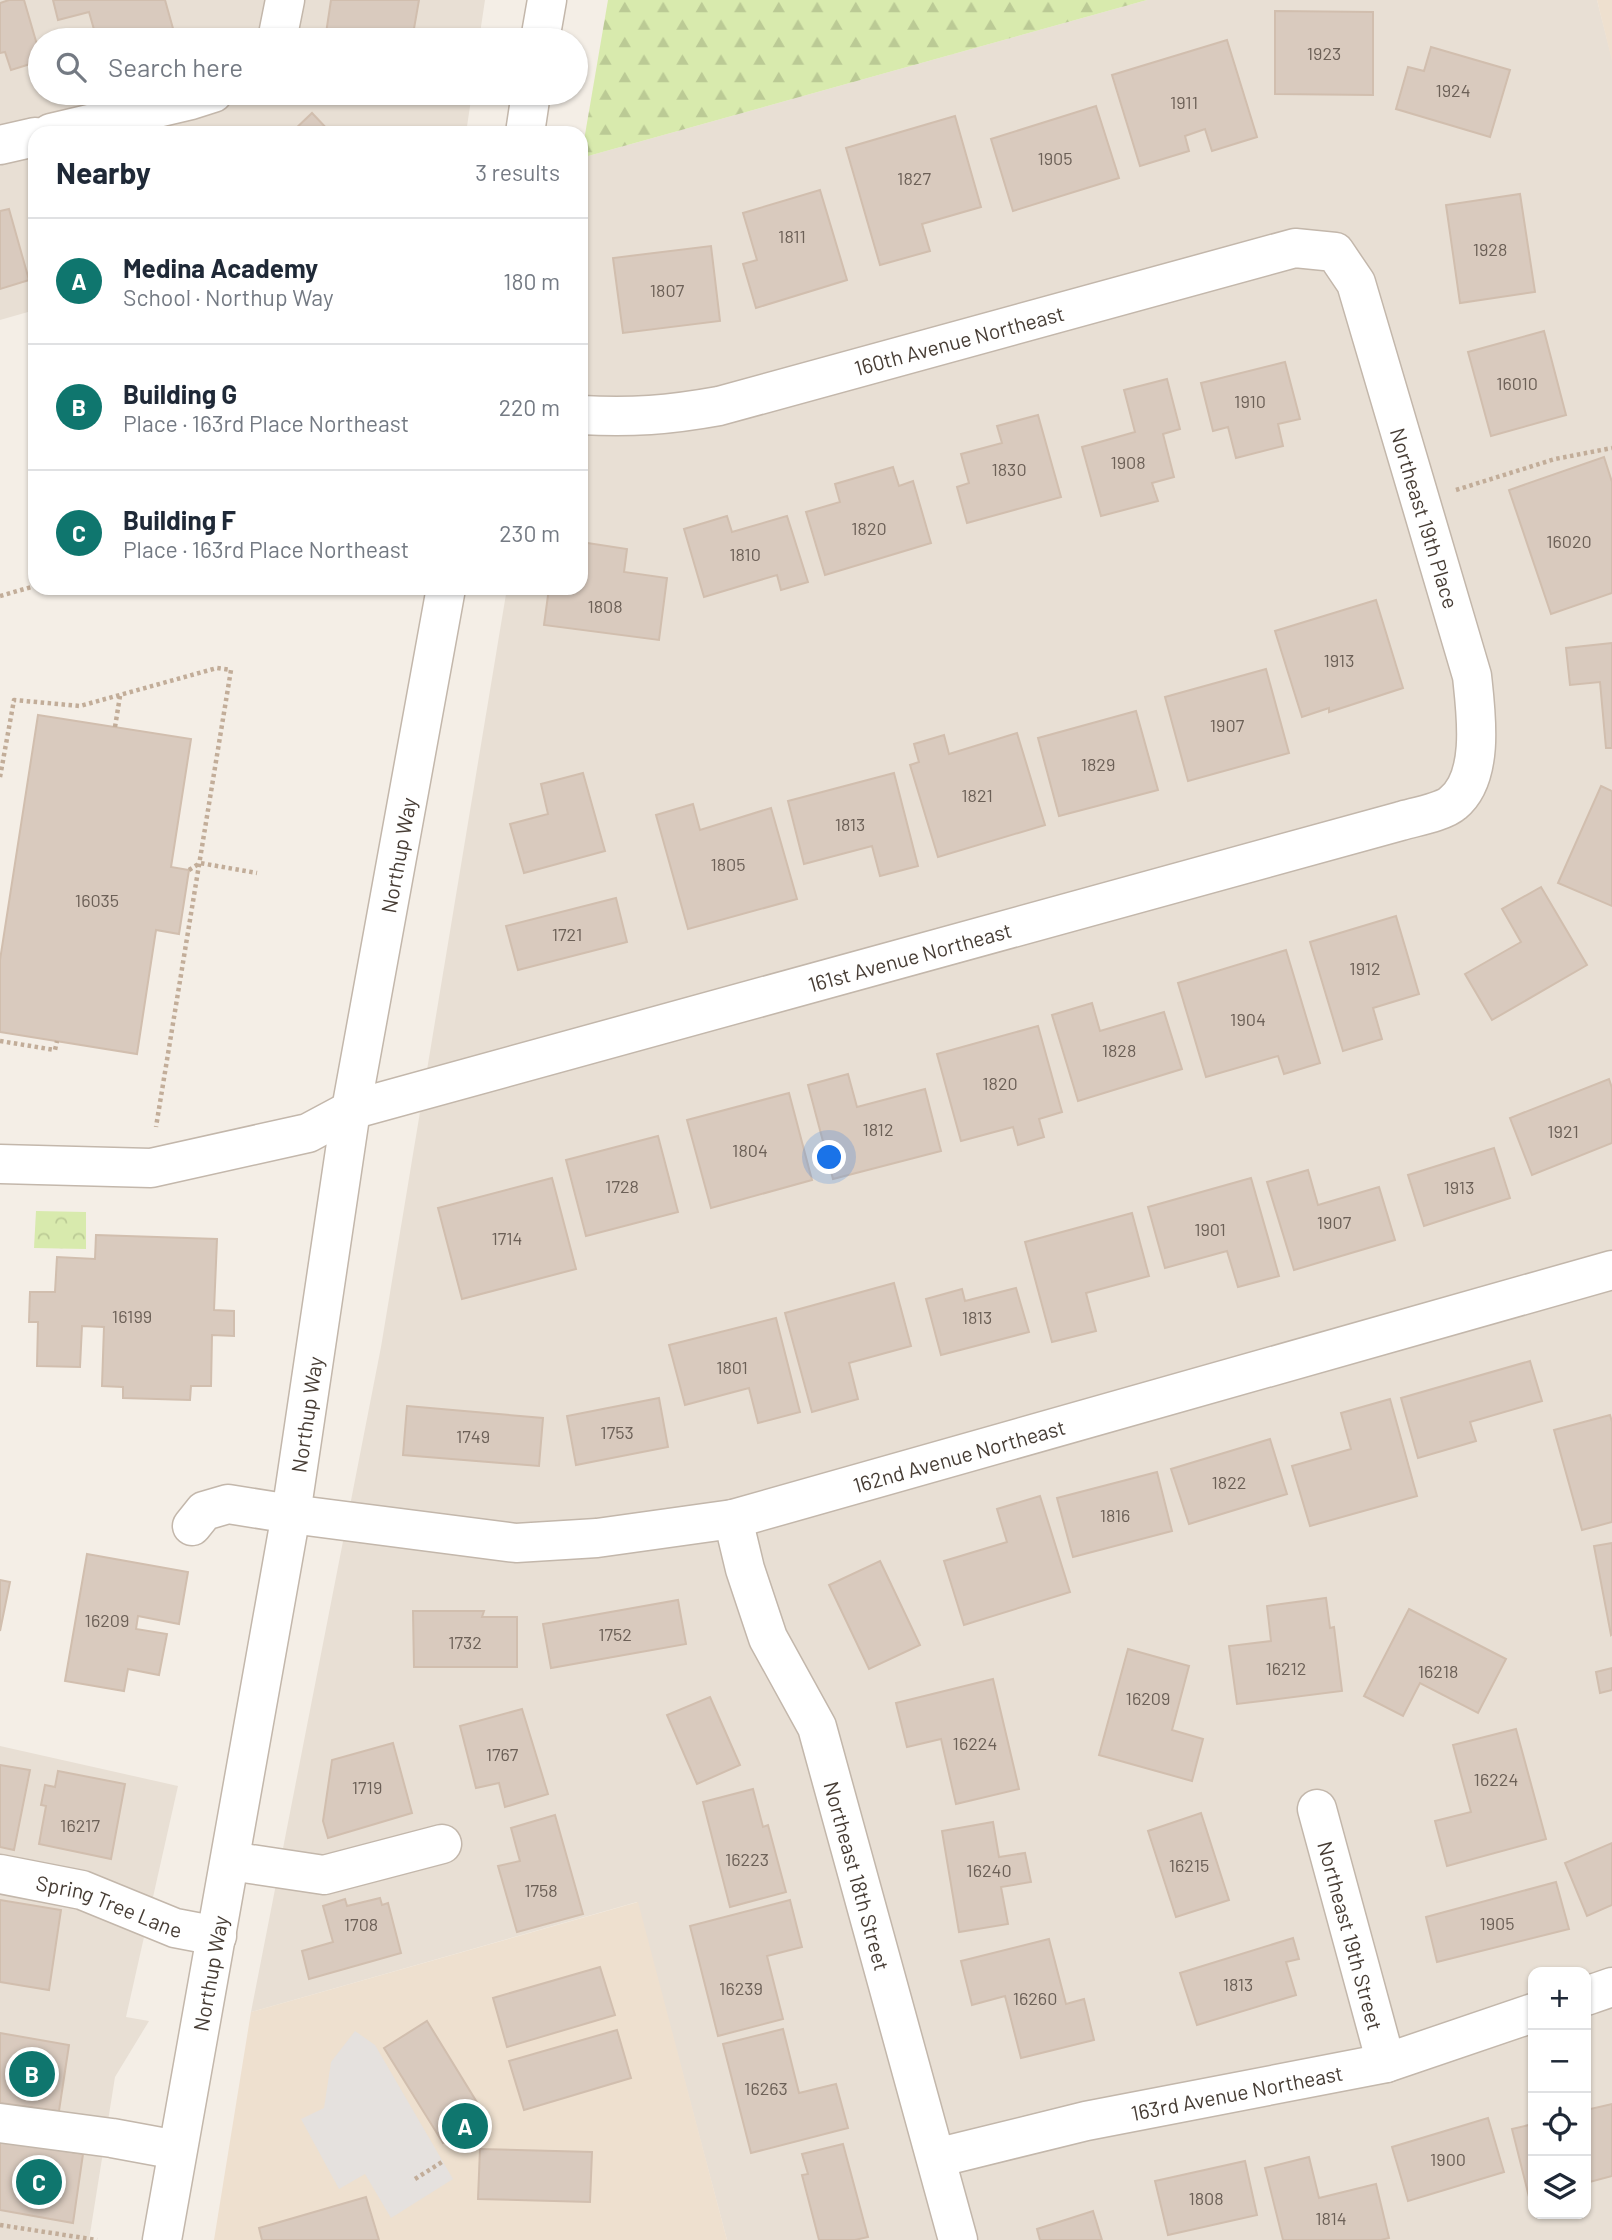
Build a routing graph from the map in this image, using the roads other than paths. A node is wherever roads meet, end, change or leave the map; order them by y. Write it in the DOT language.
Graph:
graph roads {
  1 [pos="285,0"];
  2 [pos="547,0"];
  3 [pos="279,28"];
  4 [pos="542,28"];
  5 [pos="170,105"];
  6 [pos="529,105"];
  7 [pos="81,126"];
  8 [pos="526,126"];
  9 [pos="28,139"];
  10 [pos="0,145"];
  11 [pos="1335,252"];
  12 [pos="588,415"];
  13 [pos="445,595"];
  14 [pos="1463,792"];
  15 [pos="351,1110"];
  16 [pos="0,1164"];
  17 [pos="1612,1270"];
  18 [pos="291,1514"];
  19 [pos="733,1519"];
  20 [pos="192,1526"];
  21 [pos="1317,1810"];
  22 [pos="442,1844"];
  23 [pos="230,1861"];
  24 [pos="0,1874"];
  25 [pos="217,1936"];
  26 [pos="1612,1987"];
  27 [pos="1591,1994"];
  28 [pos="1528,2016"];
  29 [pos="1386,2063"];
  30 [pos="0,2123"];
  31 [pos="177,2150"];
  32 [pos="936,2158"];
  33 [pos="162,2240"];
  34 [pos="958,2240"];
  1 -- 3 [label="street"];
  2 -- 4 [label="street"];
  5 -- 7 [label="street"];
  6 -- 8 [label="street"];
  9 -- 10 [label="street"];
  11 -- 12 [label="street, 160th Avenue Northeast"];
  11 -- 14 [label="street, Northeast 19th Place"];
  13 -- 15 [label="street, Northup Way"];
  14 -- 15 [label="street, 161st Avenue Northeast"];
  15 -- 16 [label="street, 161st Avenue Northeast"];
  15 -- 18 [label="street, Northup Way"];
  17 -- 19 [label="street, 162nd Avenue Northeast"];
  18 -- 19 [label="street, 162nd Avenue Northeast"];
  18 -- 20 [label="street, 162nd Avenue Northeast"];
  18 -- 23 [label="street, Northup Way"];
  19 -- 32 [label="street, Northeast 18th Street"];
  21 -- 29 [label="street, Northeast 19th Street"];
  22 -- 23 [label="street"];
  23 -- 25 [label="street, Northup Way"];
  24 -- 25 [label="street, Spring Tree Lane"];
  25 -- 31 [label="street, Northup Way"];
  26 -- 27 [label="street"];
  28 -- 29 [label="street, 163rd Avenue Northeast"];
  29 -- 32 [label="street, 163rd Avenue Northeast"];
  30 -- 31 [label="street"];
  31 -- 33 [label="street, Northup Way"];
  32 -- 34 [label="street, Northeast 18th Street"];
}
